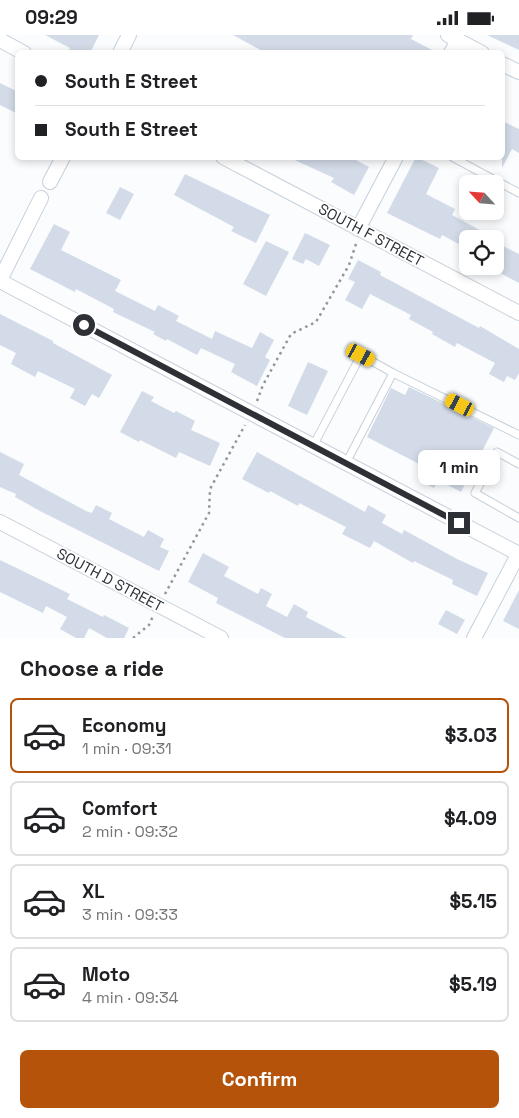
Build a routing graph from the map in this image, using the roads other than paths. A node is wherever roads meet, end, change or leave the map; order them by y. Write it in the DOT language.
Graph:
graph roads {
  1 [pos="129,35"];
  2 [pos="0,40"];
  3 [pos="452,43"];
  4 [pos="18,50"];
  5 [pos="122,50"];
  6 [pos="473,50"];
  7 [pos="505,65"];
  8 [pos="519,72"];
  9 [pos="61,160"];
  10 [pos="228,160"];
  11 [pos="395,160"];
  12 [pos="458,160"];
  13 [pos="50,182"];
  14 [pos="519,193"];
  15 [pos="41,198"];
  16 [pos="358,234"];
  17 [pos="0,281"];
  18 [pos="519,313"];
  19 [pos="393,373"];
  20 [pos="519,435"];
  21 [pos="313,446"];
  22 [pos="346,463"];
  23 [pos="519,464"];
  24 [pos="519,518"];
  25 [pos="0,522"];
  26 [pos="519,554"];
  27 [pos="221,638"];
  28 [pos="474,638"];
  1 -- 5 [label="street"];
  2 -- 4 [label="street"];
  3 -- 6 [label="street"];
  7 -- 8 [label="street"];
  9 -- 13 [label="street"];
  10 -- 16 [label="street, SOUTH F STREET"];
  11 -- 16 [label="street"];
  12 -- 14 [label="lane"];
  15 -- 17 [label="street"];
  16 -- 18 [label="street, SOUTH F STREET"];
  17 -- 21 [label="street"];
  19 -- 20 [label="lane"];
  19 -- 21 [label="lane"];
  19 -- 22 [label="lane"];
  21 -- 22 [label="street"];
  22 -- 26 [label="street"];
  23 -- 24 [label="lane"];
  25 -- 27 [label="street, SOUTH D STREET"];
  26 -- 28 [label="street"];
}
